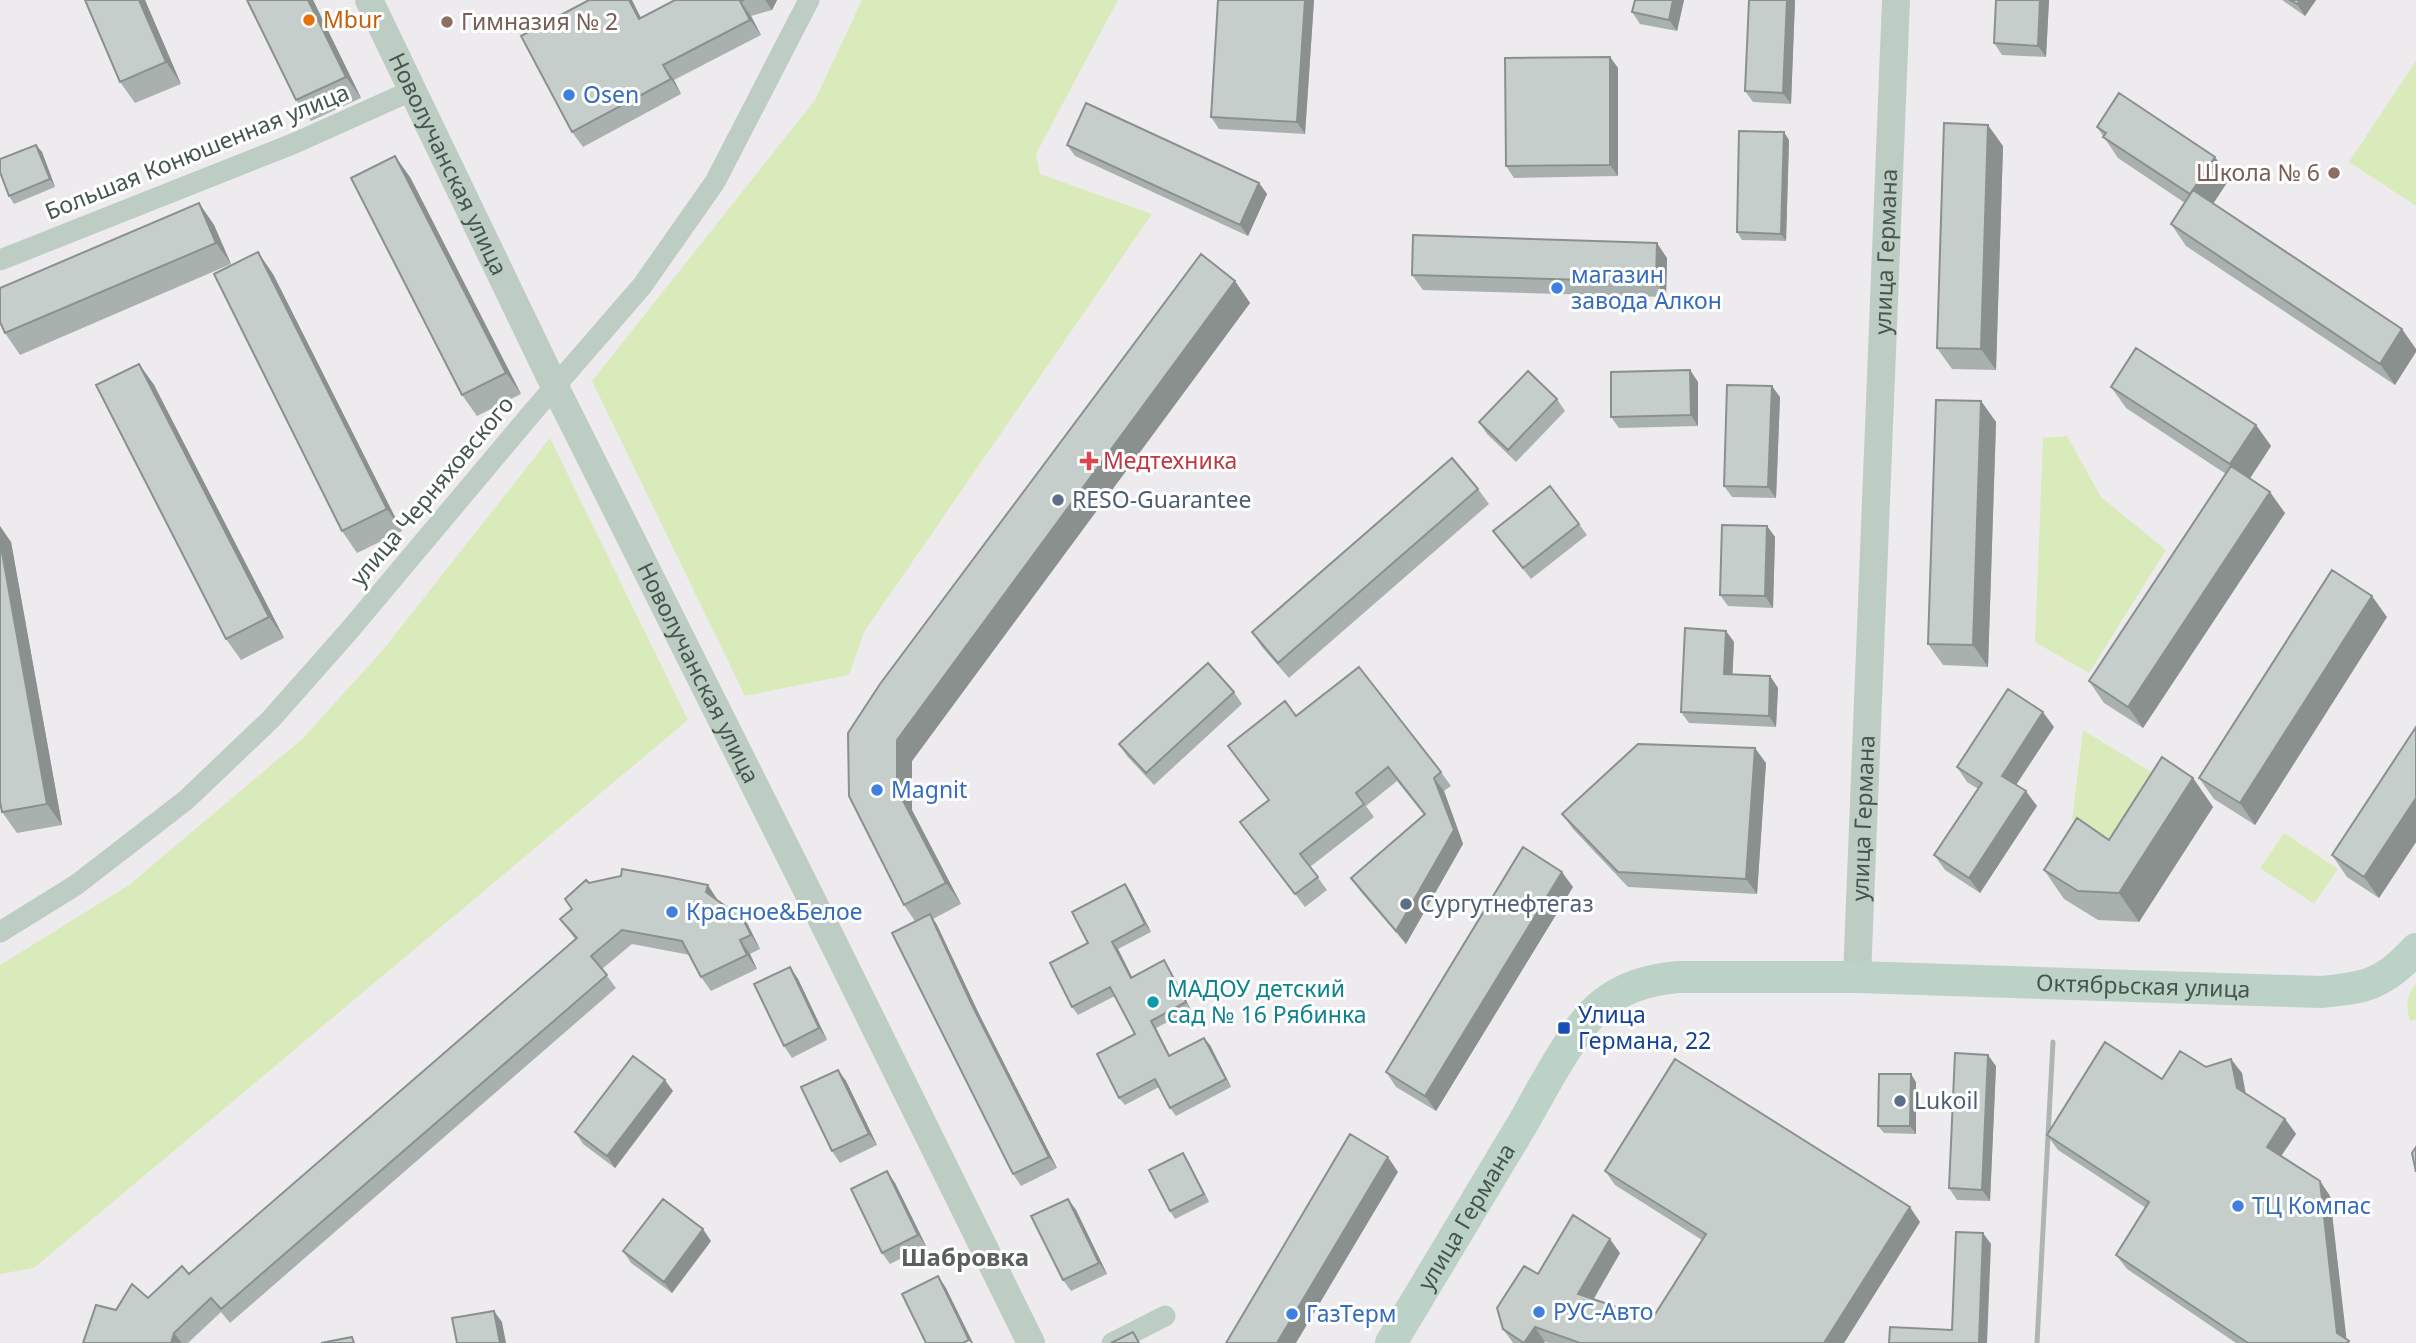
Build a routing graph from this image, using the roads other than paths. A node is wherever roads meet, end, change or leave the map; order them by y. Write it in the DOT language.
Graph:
graph roads {
  1 [pos="369,0"];
  2 [pos="809,0"];
  3 [pos="1896,0"];
  4 [pos="413,90"];
  5 [pos="0,260"];
  6 [pos="555,387"];
  7 [pos="0,932"];
  8 [pos="2416,949"];
  9 [pos="1857,977"];
  10 [pos="1165,1316"];
  11 [pos="1031,1343"];
  12 [pos="1112,1343"];
  13 [pos="1391,1343"];
  1 -- 4 [label="street, Новолучанская улица"];
  2 -- 6 [label="street, улица Черняховского"];
  3 -- 9 [label="street, улица Германа"];
  4 -- 5 [label="street, Большая Конюшенная улица"];
  4 -- 6 [label="street, Новолучанская улица"];
  6 -- 7 [label="street, улица Черняховского"];
  6 -- 11 [label="street, Новолучанская улица"];
  8 -- 9 [label="main road, Октябрьская улица"];
  9 -- 13 [label="main road, улица Германа"];
  10 -- 12 [label="street"];
}
